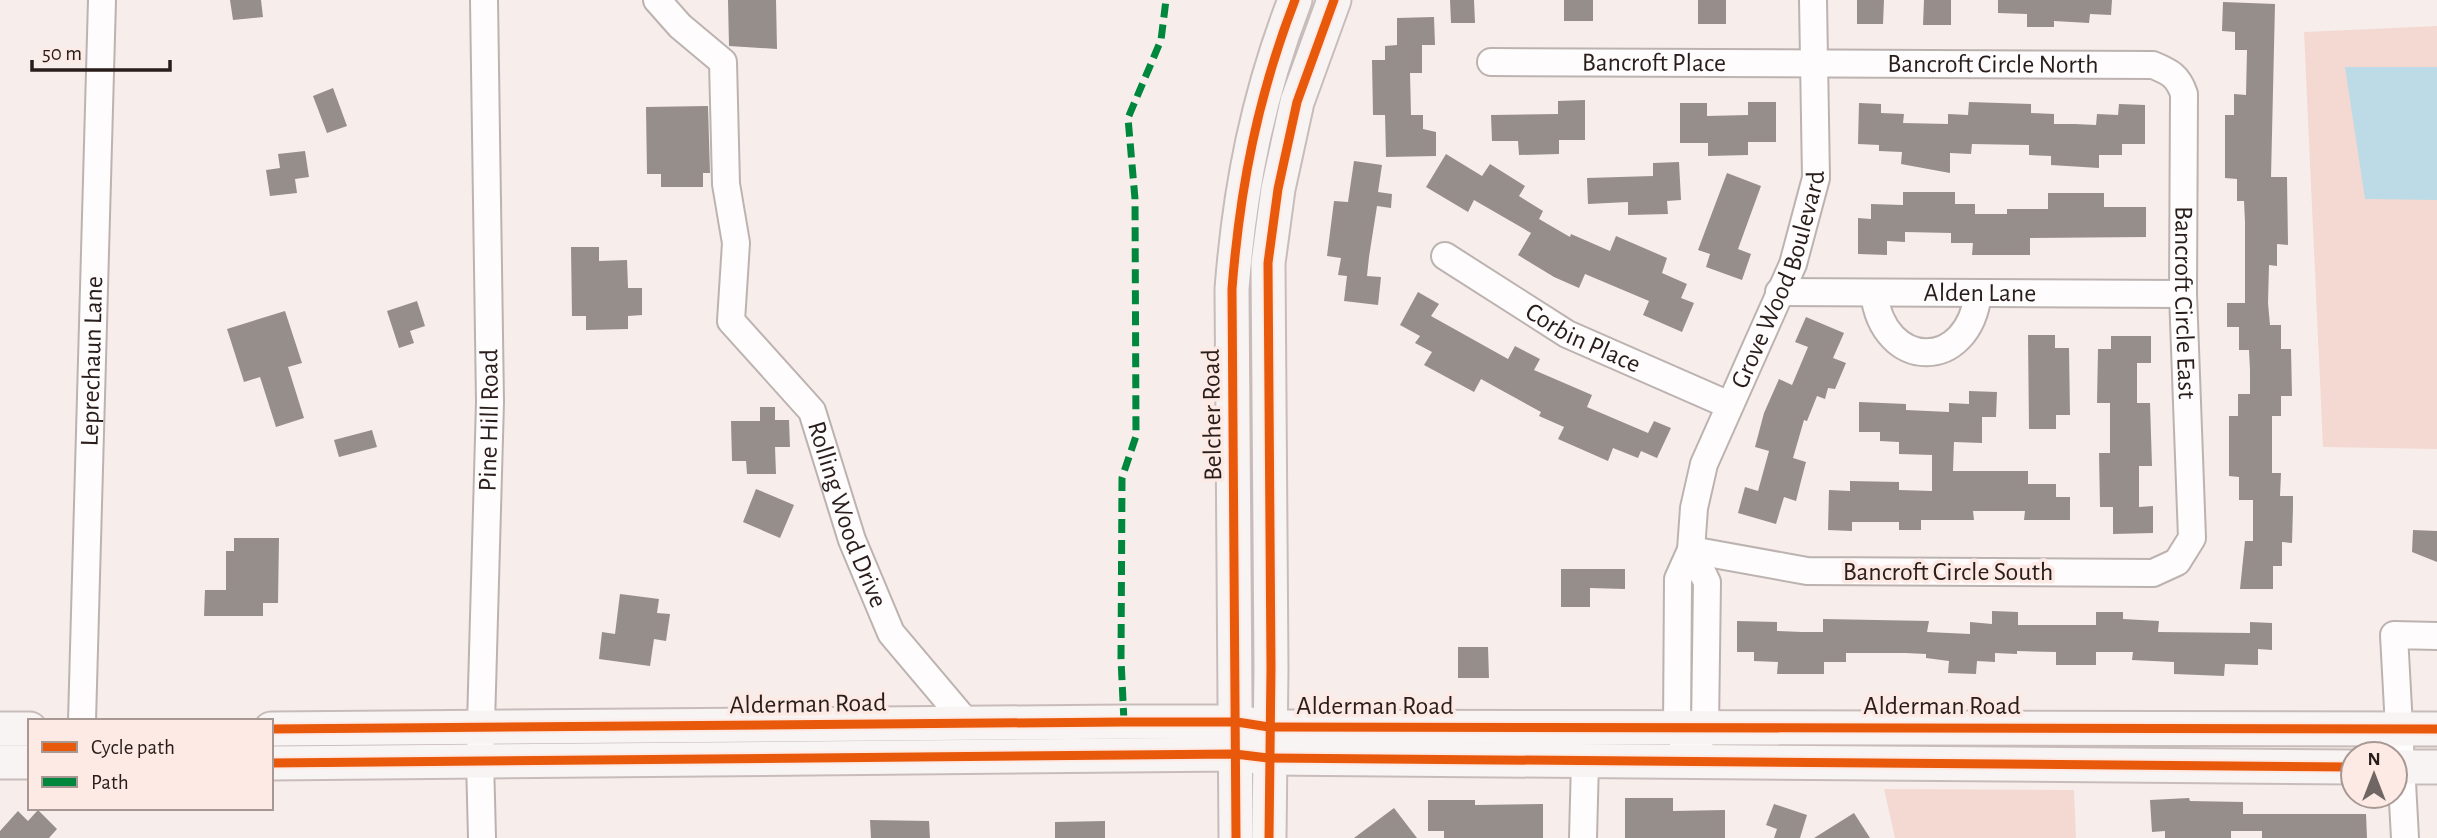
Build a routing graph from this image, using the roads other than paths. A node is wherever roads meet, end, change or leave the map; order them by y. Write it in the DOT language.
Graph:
graph roads {
  1 [pos="102,0"];
  2 [pos="484,0"];
  3 [pos="657,0"];
  4 [pos="1295,0"];
  5 [pos="1813,0"];
  6 [pos="1325,3"];
  7 [pos="1491,62"];
  8 [pos="1815,63"];
  9 [pos="2171,72"];
  10 [pos="1446,256"];
  11 [pos="1779,292"];
  12 [pos="1874,293"];
  13 [pos="1978,293"];
  14 [pos="2183,294"];
  15 [pos="1729,405"];
  16 [pos="2192,538"];
  17 [pos="1691,550"];
  18 [pos="2437,636"];
  19 [pos="82,719"];
  20 [pos="1237,722"];
  21 [pos="967,723"];
  22 [pos="1691,727"];
  23 [pos="0,729"];
  24 [pos="28,729"];
  25 [pos="273,729"];
  26 [pos="2399,729"];
  27 [pos="2437,729"];
  28 [pos="2399,740"];
  29 [pos="1268,742"];
  30 [pos="481,745"];
  31 [pos="1235,754"];
  32 [pos="0,762"];
  33 [pos="28,762"];
  34 [pos="1585,762"];
  35 [pos="273,763"];
  36 [pos="1692,763"];
  37 [pos="2339,767"];
  38 [pos="2409,767"];
  39 [pos="2437,767"];
  40 [pos="2402,810"];
  41 [pos="482,838"];
  42 [pos="1236,838"];
  43 [pos="1269,838"];
  44 [pos="1583,838"];
  45 [pos="2405,838"];
  1 -- 19 [label="street, Leprechaun Lane"];
  2 -- 30 [label="street, Pine Hill Road"];
  3 -- 21 [label="street, Rolling Wood Drive"];
  4 -- 20 [label="main road, Belcher Road"];
  5 -- 8 [label="street, Grove Wood Boulevard"];
  6 -- 29 [label="main road"];
  7 -- 8 [label="street, Bancroft Place"];
  8 -- 9 [label="street, Bancroft Circle North"];
  8 -- 11 [label="street, Grove Wood Boulevard"];
  9 -- 14 [label="street, Bancroft Circle East"];
  10 -- 15 [label="street, Corbin Place"];
  11 -- 12 [label="street, Alden Lane"];
  11 -- 15 [label="street, Grove Wood Boulevard"];
  12 -- 13 [label="street, Alden Lane"];
  12 -- 13 [label="street"];
  13 -- 14 [label="street, Alden Lane"];
  14 -- 16 [label="street, Bancroft Circle East"];
  15 -- 17 [label="street, Grove Wood Boulevard"];
  16 -- 17 [label="street, Bancroft Circle South"];
  17 -- 22 [label="street"];
  18 -- 26 [label="street"];
  20 -- 21 [label="main road, Alderman Road"];
  20 -- 29 [label="main road, Alderman Road"];
  20 -- 31 [label="main road, Belcher Road"];
  21 -- 30 [label="main road, Alderman Road"];
  22 -- 26 [label="main road, Alderman Road"];
  22 -- 29 [label="main road, Alderman Road"];
  22 -- 36 [label="street"];
  23 -- 24 [label="main road"];
  25 -- 30 [label="main road, Alderman Road"];
  26 -- 27 [label="main road, Alderman Road"];
  26 -- 28 [label="street"];
  29 -- 31 [label="main road, Alderman Road"];
  29 -- 34 [label="main road, Alderman Road"];
  29 -- 43 [label="main road"];
  30 -- 31 [label="main road, Alderman Road"];
  30 -- 35 [label="main road, Alderman Road"];
  30 -- 41 [label="street, Pine Hill Road"];
  31 -- 42 [label="main road, Belcher Road"];
  32 -- 33 [label="main road"];
  34 -- 36 [label="main road, Alderman Road"];
  34 -- 44 [label="street"];
  36 -- 37 [label="main road, Alderman Road"];
  38 -- 39 [label="main road"];
  40 -- 45 [label="street"];
}
